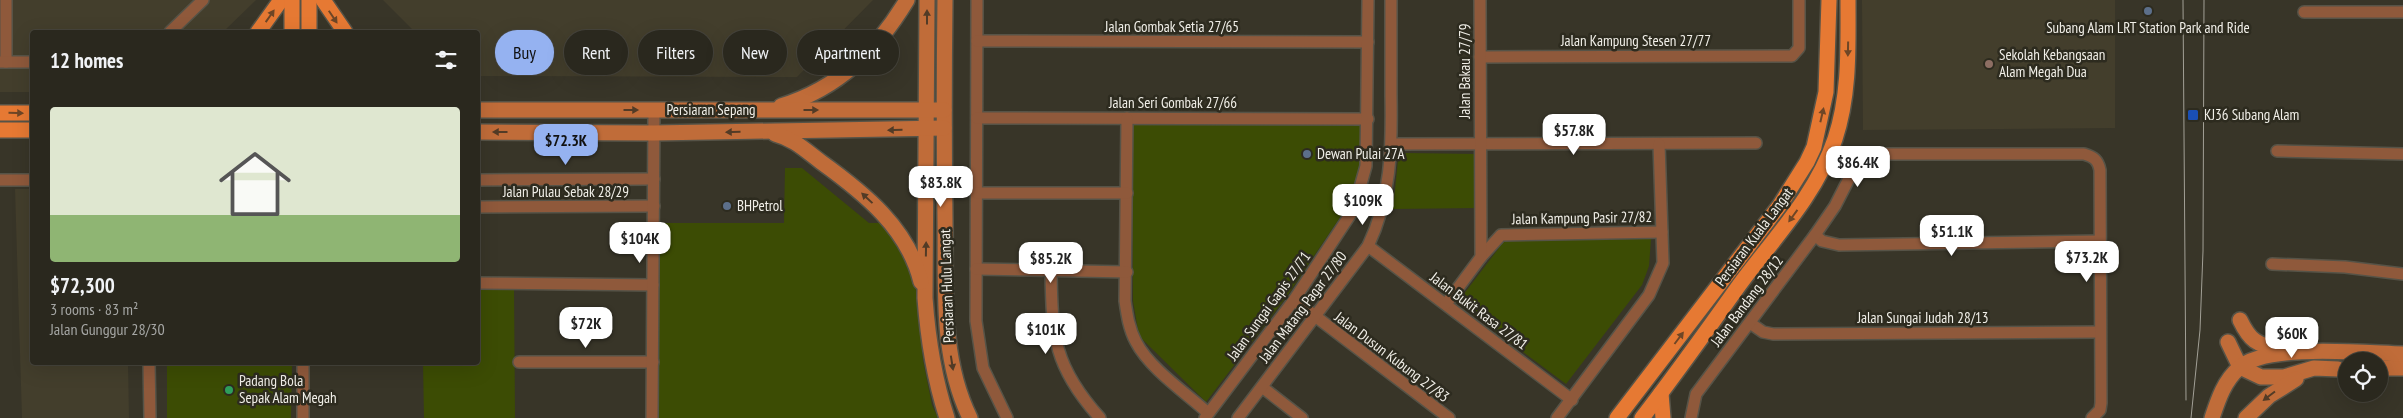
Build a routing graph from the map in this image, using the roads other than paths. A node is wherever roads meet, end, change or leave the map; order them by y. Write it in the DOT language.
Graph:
graph roads {
  1 [pos="6,0"];
  2 [pos="203,0"];
  3 [pos="281,0"];
  4 [pos="292,0"];
  5 [pos="309,0"];
  6 [pos="323,0"];
  7 [pos="907,0"];
  8 [pos="927,0"];
  9 [pos="944,0"];
  10 [pos="977,0"];
  11 [pos="1368,0"];
  12 [pos="1391,0"];
  13 [pos="1480,0"];
  14 [pos="1799,0"];
  15 [pos="1829,0"];
  16 [pos="1848,0"];
  17 [pos="2304,12"];
  18 [pos="2403,12"];
  19 [pos="172,30"];
  20 [pos="259,30"];
  21 [pos="292,30"];
  22 [pos="309,30"];
  23 [pos="344,30"];
  24 [pos="977,41"];
  25 [pos="1368,42"];
  26 [pos="1480,57"];
  27 [pos="3,62"];
  28 [pos="30,62"];
  29 [pos="480,110"];
  30 [pos="654,110"];
  31 [pos="767,110"];
  32 [pos="927,110"];
  33 [pos="944,110"];
  34 [pos="0,113"];
  35 [pos="30,113"];
  36 [pos="977,118"];
  37 [pos="1127,118"];
  38 [pos="1368,119"];
  39 [pos="944,128"];
  40 [pos="927,129"];
  41 [pos="0,130"];
  42 [pos="30,130"];
  43 [pos="480,132"];
  44 [pos="766,132"];
  45 [pos="654,133"];
  46 [pos="1480,142"];
  47 [pos="1756,143"];
  48 [pos="1392,144"];
  49 [pos="1659,144"];
  50 [pos="2277,151"];
  51 [pos="2403,154"];
  52 [pos="654,179"];
  53 [pos="0,180"];
  54 [pos="30,180"];
  55 [pos="480,180"];
  56 [pos="977,193"];
  57 [pos="1127,193"];
  58 [pos="654,206"];
  59 [pos="480,207"];
  60 [pos="1662,232"];
  61 [pos="1816,235"];
  62 [pos="2100,241"];
  63 [pos="1368,246"];
  64 [pos="1481,257"];
  65 [pos="2272,264"];
  66 [pos="976,269"];
  67 [pos="1051,271"];
  68 [pos="1126,272"];
  69 [pos="2403,274"];
  70 [pos="480,283"];
  71 [pos="653,285"];
  72 [pos="925,298"];
  73 [pos="1294,300"];
  74 [pos="1446,304"];
  75 [pos="1314,317"];
  76 [pos="2240,320"];
  77 [pos="1750,323"];
  78 [pos="2100,332"];
  79 [pos="2332,352"];
  80 [pos="2403,354"];
  81 [pos="1665,356"];
  82 [pos="519,362"];
  83 [pos="653,362"];
  84 [pos="150,365"];
  85 [pos="303,365"];
  86 [pos="2240,367"];
  87 [pos="2388,368"];
  88 [pos="2403,368"];
  89 [pos="2338,369"];
  90 [pos="2338,369"];
  91 [pos="1262,387"];
  92 [pos="1661,393"];
  93 [pos="2219,396"];
  94 [pos="1572,400"];
  95 [pos="1206,416"];
  96 [pos="150,418"];
  97 [pos="302,418"];
  98 [pos="652,418"];
  99 [pos="947,418"];
  100 [pos="970,418"];
  101 [pos="1007,418"];
  102 [pos="1100,418"];
  103 [pos="1238,418"];
  104 [pos="1302,418"];
  105 [pos="1449,418"];
  106 [pos="1557,418"];
  107 [pos="1617,418"];
  108 [pos="1629,418"];
  109 [pos="1641,418"];
  110 [pos="1663,418"];
  111 [pos="1691,418"];
  112 [pos="2092,418"];
  113 [pos="2212,418"];
  114 [pos="2246,418"];
  1 -- 27 [label="street"];
  2 -- 19 [label="street"];
  20 -- 3 [label="main road, one-way"];
  4 -- 21 [label="main road"];
  5 -- 22 [label="main road"];
  6 -- 23 [label="main road, one-way"];
  7 -- 31 [label="main road"];
  32 -- 8 [label="main road, Persiaran Hulu Langat, one-way"];
  9 -- 33 [label="main road, Persiaran Hulu Langat"];
  10 -- 24 [label="street"];
  11 -- 25 [label="street, Jalan Sungai Gapis 27/71"];
  12 -- 48 [label="street, Jalan Matang Pagar 27/80"];
  13 -- 26 [label="street, Jalan Bakau 27/79"];
  14 -- 26 [label="street, Jalan Kampung Stesen 27/77"];
  81 -- 15 [label="main road, Persiaran Kuala Langat, one-way"];
  16 -- 92 [label="main road, Persiaran Kuala Langat, one-way"];
  17 -- 18 [label="street"];
  24 -- 25 [label="street, Jalan Gombak Setia 27/65"];
  24 -- 36 [label="street"];
  25 -- 38 [label="street, Jalan Sungai Gapis 27/71"];
  26 -- 46 [label="street, Jalan Bakau 27/79"];
  27 -- 28 [label="street"];
  29 -- 30 [label="main road, Persiaran Sepang, one-way"];
  30 -- 31 [label="main road, Persiaran Sepang"];
  30 -- 45 [label="street"];
  31 -- 32 [label="main road, Persiaran Sepang, one-way"];
  32 -- 33 [label="main road, Persiaran Sepang"];
  32 -- 40 [label="main road, Persiaran Hulu Langat"];
  33 -- 39 [label="main road, Persiaran Hulu Langat"];
  34 -- 35 [label="main road, one-way"];
  36 -- 37 [label="street, Jalan Seri Gombak 27/66"];
  36 -- 56 [label="street"];
  37 -- 38 [label="street, Jalan Seri Gombak 27/66"];
  37 -- 57 [label="street"];
  38 -- 73 [label="street, Jalan Sungai Gapis 27/71"];
  39 -- 40 [label="main road, Persiaran Sepang"];
  39 -- 100 [label="main road, Persiaran Hulu Langat, one-way"];
  40 -- 44 [label="main road, Persiaran Sepang, one-way"];
  72 -- 40 [label="main road, Persiaran Hulu Langat, one-way"];
  41 -- 42 [label="main road"];
  45 -- 43 [label="main road, Persiaran Sepang, one-way"];
  44 -- 45 [label="main road, Persiaran Sepang, one-way"];
  72 -- 44 [label="main road, one-way"];
  45 -- 52 [label="street"];
  46 -- 48 [label="street"];
  46 -- 49 [label="street"];
  46 -- 64 [label="street, Jalan Bakau 27/79"];
  47 -- 49 [label="street"];
  48 -- 63 [label="street, Jalan Matang Pagar 27/80"];
  49 -- 60 [label="street"];
  50 -- 51 [label="street"];
  52 -- 55 [label="street"];
  52 -- 58 [label="street"];
  53 -- 54 [label="street"];
  56 -- 57 [label="street"];
  56 -- 66 [label="street"];
  57 -- 68 [label="street"];
  58 -- 59 [label="street, Jalan Pulau Sebak 28/29"];
  58 -- 71 [label="street"];
  60 -- 64 [label="street, Jalan Kampung Pasir 27/82"];
  60 -- 94 [label="street"];
  61 -- 62 [label="street"];
  61 -- 62 [label="street, Jalan Bandang 28/12"];
  61 -- 77 [label="street, Jalan Bandang 28/12"];
  62 -- 78 [label="street"];
  63 -- 74 [label="street, Jalan Bukit Rasa 27/81"];
  63 -- 75 [label="street, Jalan Matang Pagar 27/80"];
  64 -- 74 [label="street, Jalan Kampung Pasir 27/82"];
  65 -- 69 [label="street"];
  66 -- 67 [label="street"];
  66 -- 101 [label="street"];
  67 -- 68 [label="street"];
  67 -- 102 [label="street"];
  68 -- 95 [label="street"];
  70 -- 71 [label="street"];
  71 -- 83 [label="street"];
  72 -- 99 [label="main road, Persiaran Hulu Langat"];
  73 -- 75 [label="street, Jalan Dusun Kubung 27/83"];
  73 -- 95 [label="street, Jalan Sungai Gapis 27/71"];
  74 -- 94 [label="street, Jalan Bukit Rasa 27/81"];
  75 -- 91 [label="street, Jalan Matang Pagar 27/80"];
  75 -- 105 [label="street, Jalan Dusun Kubung 27/83"];
  76 -- 79 [label="main road"];
  77 -- 78 [label="street, Jalan Sungai Judah 28/13"];
  77 -- 111 [label="street, Jalan Bandang 28/12"];
  78 -- 112 [label="street"];
  79 -- 80 [label="main road"];
  79 -- 86 [label="main road"];
  81 -- 107 [label="main road, Persiaran Kuala Langat"];
  81 -- 109 [label="main road"];
  82 -- 83 [label="street"];
  83 -- 98 [label="street"];
  84 -- 96 [label="street"];
  85 -- 97 [label="street"];
  86 -- 89 [label="main road"];
  86 -- 93 [label="main road"];
  86 -- 93 [label="main road"];
  87 -- 88 [label="main road"];
  90 -- 114 [label="main road, one-way"];
  91 -- 103 [label="street, Jalan Matang Pagar 27/80"];
  91 -- 104 [label="street"];
  92 -- 109 [label="main road, Persiaran Kuala Langat"];
  92 -- 110 [label="main road"];
  93 -- 113 [label="main road"];
  94 -- 106 [label="street"];
  108 -- 109 [label="main road"];
}
